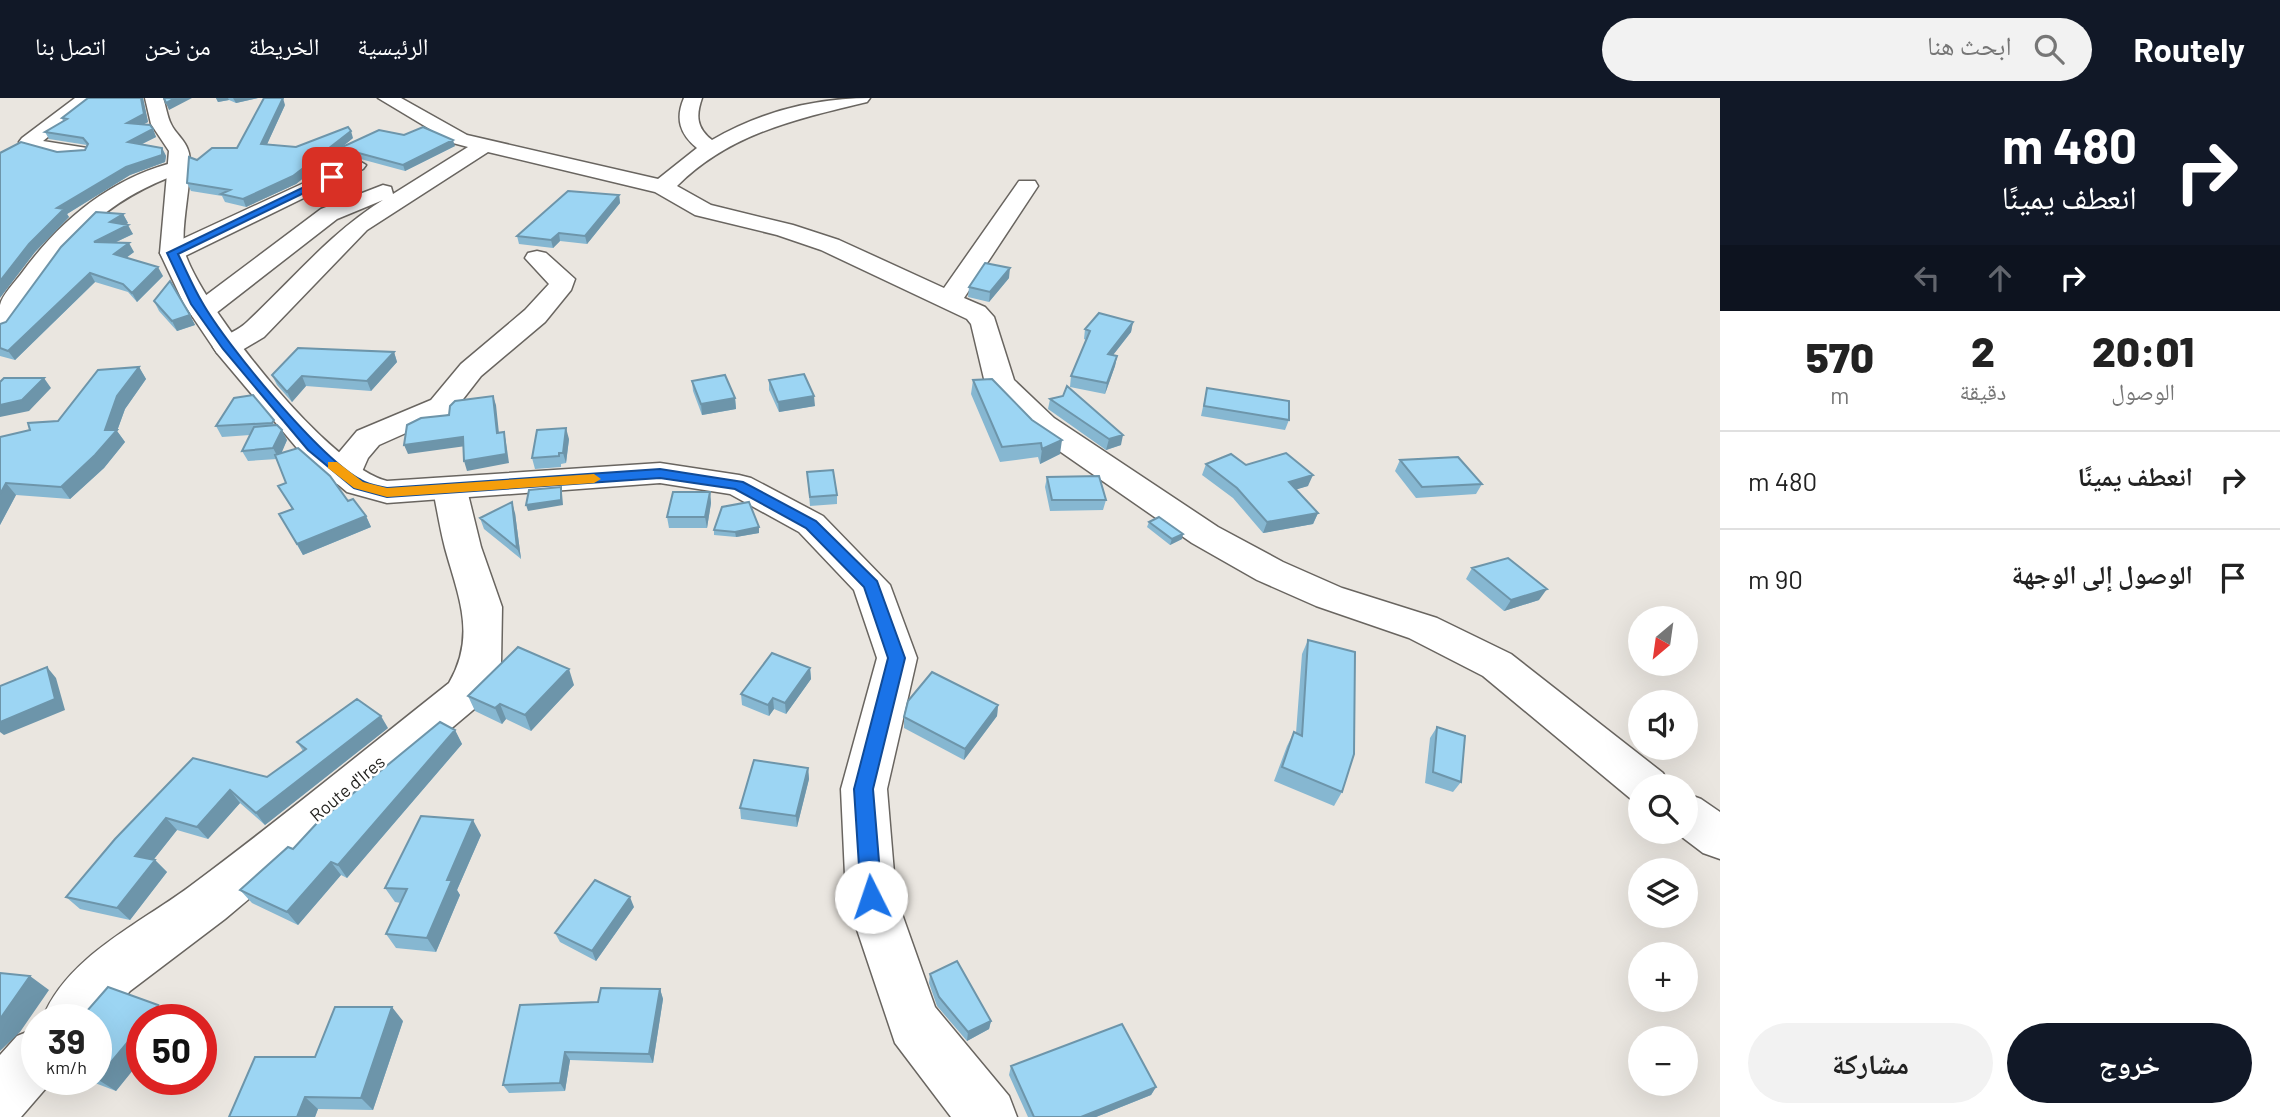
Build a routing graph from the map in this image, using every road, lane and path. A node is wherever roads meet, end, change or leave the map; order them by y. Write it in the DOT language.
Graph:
graph roads {
  1 [pos="87,98"];
  2 [pos="154,98"];
  3 [pos="387,98"];
  4 [pos="693,98"];
  5 [pos="861,98"];
  6 [pos="485,145"];
  7 [pos="712,148"];
  8 [pos="80,152"];
  9 [pos="356,165"];
  10 [pos="418,165"];
  11 [pos="179,167"];
  12 [pos="1027,186"];
  13 [pos="663,187"];
  14 [pos="172,253"];
  15 [pos="537,258"];
  16 [pos="949,301"];
  17 [pos="202,310"];
  18 [pos="0,324"];
  19 [pos="227,347"];
  20 [pos="345,476"];
  21 [pos="450,490"];
  22 [pos="1632,774"];
  23 [pos="1698,822"];
  24 [pos="1720,838"];
  25 [pos="83,1004"];
  26 [pos="21,1074"];
  27 [pos="0,1097"];
  28 [pos="988,1117"];
  1 -- 8 [label="street"];
  2 -- 11 [label="street"];
  3 -- 6 [label="street"];
  4 -- 7 [label="street"];
  5 -- 7 [label="street"];
  6 -- 13 [label="street"];
  6 -- 19 [label="street"];
  7 -- 13 [label="street"];
  9 -- 14 [label="street"];
  10 -- 17 [label="street"];
  11 -- 14 [label="street"];
  11 -- 18 [label="street"];
  12 -- 16 [label="street"];
  13 -- 16 [label="street"];
  14 -- 17 [label="street"];
  15 -- 20 [label="street"];
  16 -- 22 [label="street"];
  17 -- 19 [label="street"];
  19 -- 20 [label="street"];
  20 -- 21 [label="street"];
  21 -- 25 [label="street, Route d'Ires"];
  21 -- 28 [label="street"];
  23 -- 24 [label="street"];
  26 -- 27 [label="street"];
}
